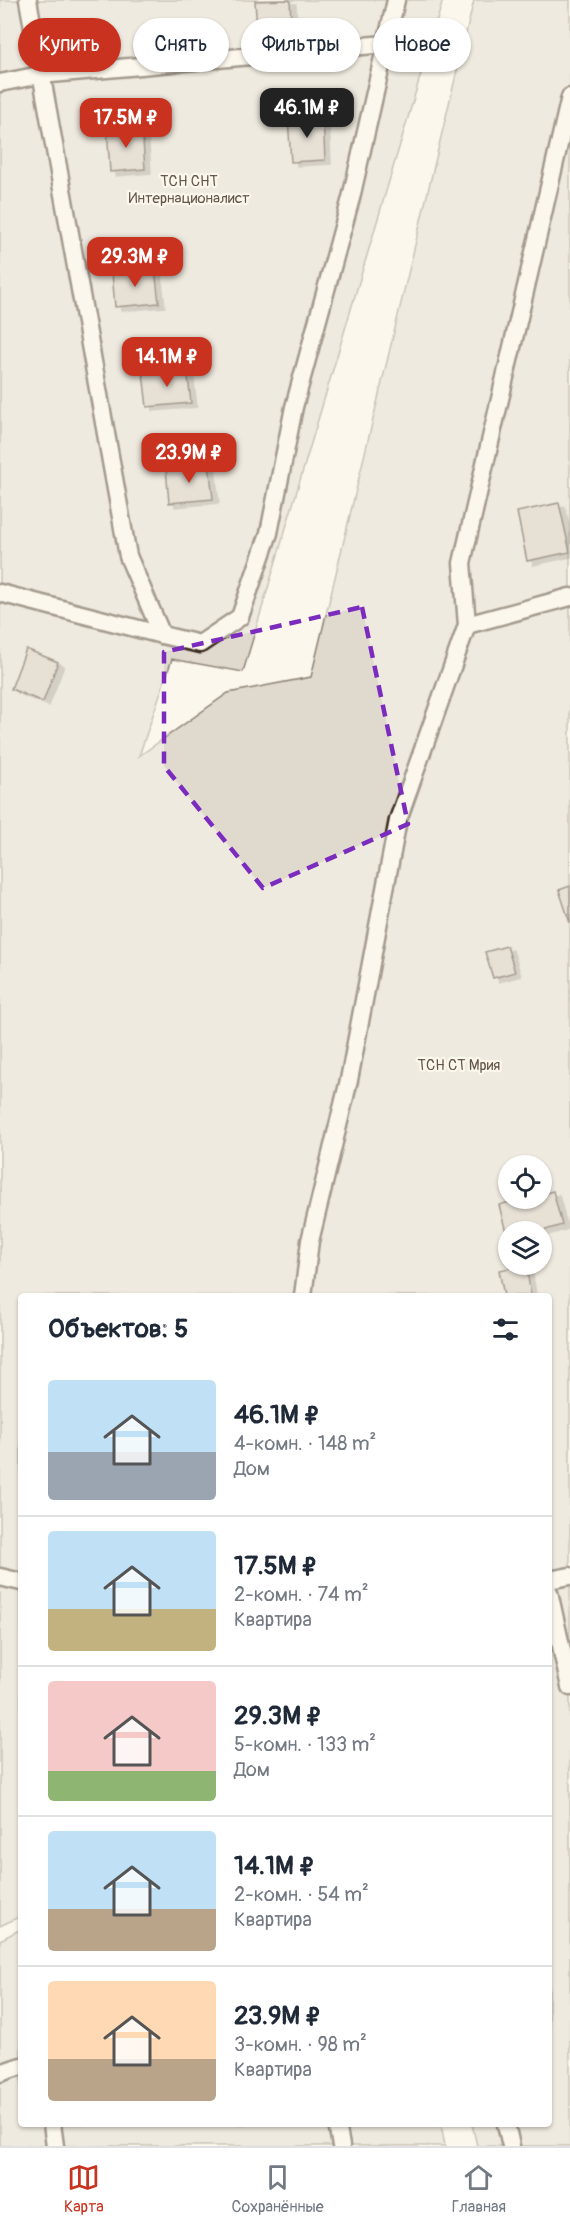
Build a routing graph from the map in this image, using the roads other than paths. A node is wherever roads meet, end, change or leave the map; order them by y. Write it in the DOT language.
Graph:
graph roads {
  1 [pos="28,0"];
  2 [pos="396,0"];
  3 [pos="392,18"];
  4 [pos="373,45"];
  5 [pos="379,72"];
  6 [pos="40,75"];
  7 [pos="0,83"];
  8 [pos="570,97"];
  9 [pos="0,593"];
  10 [pos="570,597"];
  11 [pos="467,625"];
  12 [pos="162,635"];
  13 [pos="303,1293"];
  14 [pos="570,1576"];
  15 [pos="0,1577"];
  16 [pos="552,1579"];
  17 [pos="18,1581"];
  18 [pos="552,1606"];
  19 [pos="570,1687"];
  20 [pos="18,2067"];
  21 [pos="0,2073"];
  22 [pos="52,2127"];
  23 [pos="338,2127"];
  24 [pos="507,2127"];
  25 [pos="55,2146"];
  26 [pos="341,2146"];
  27 [pos="511,2146"];
  1 -- 6 [label="lane"];
  2 -- 3 [label="lane"];
  4 -- 6 [label="lane"];
  5 -- 12 [label="lane"];
  6 -- 7 [label="lane"];
  6 -- 12 [label="lane"];
  8 -- 11 [label="lane"];
  9 -- 12 [label="lane"];
  10 -- 11 [label="lane"];
  11 -- 13 [label="lane"];
  14 -- 16 [label="lane"];
  15 -- 17 [label="lane"];
  18 -- 19 [label="lane"];
  20 -- 21 [label="lane"];
  22 -- 25 [label="lane"];
  23 -- 26 [label="lane"];
  24 -- 27 [label="lane"];
}
